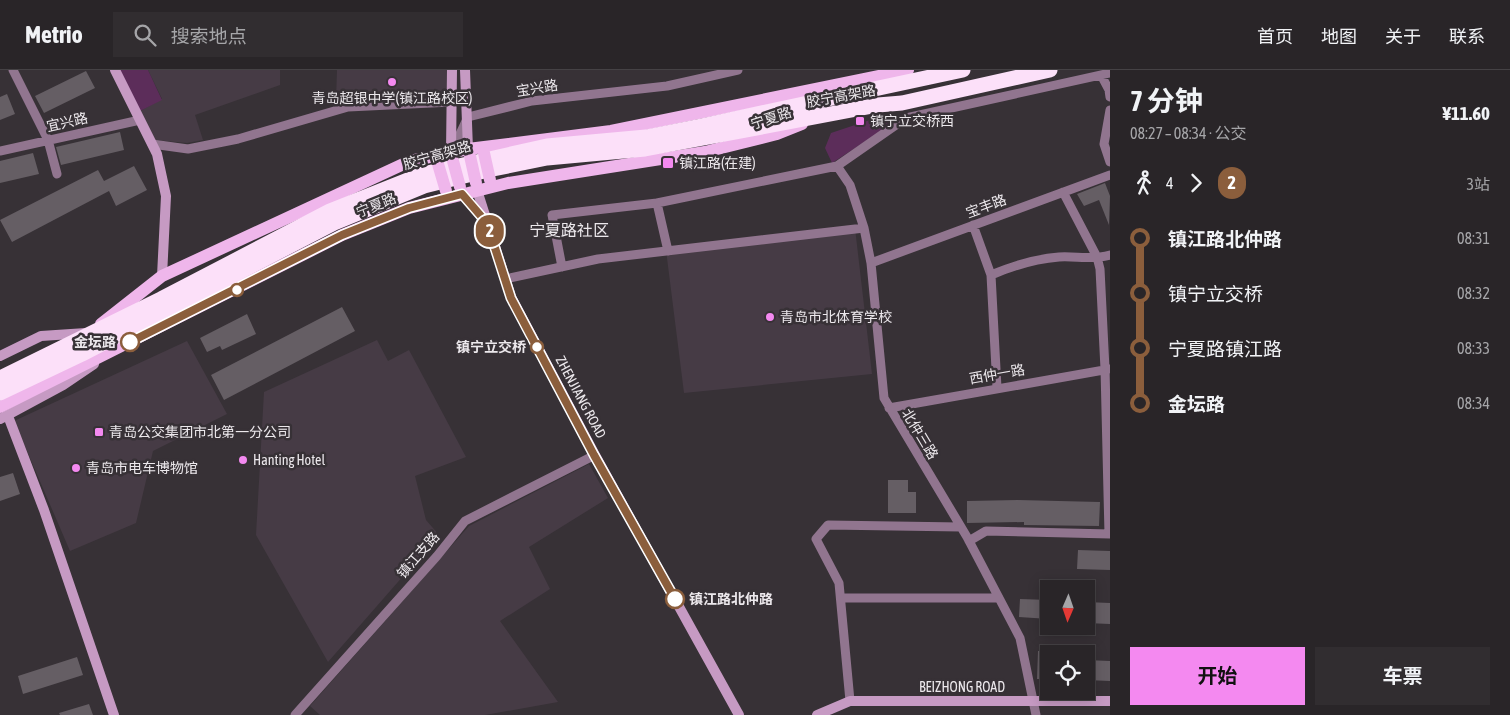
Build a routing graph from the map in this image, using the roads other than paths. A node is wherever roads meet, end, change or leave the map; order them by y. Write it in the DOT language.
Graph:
graph roads {
  1 [pos="13,70"];
  2 [pos="115,70"];
  3 [pos="452,70"];
  4 [pos="465,70"];
  5 [pos="738,70"];
  6 [pos="908,70"];
  7 [pos="963,70"];
  8 [pos="1050,70"];
  9 [pos="890,72"];
  10 [pos="1106,74"];
  11 [pos="1110,98"];
  12 [pos="452,102"];
  13 [pos="904,110"];
  14 [pos="1110,110"];
  15 [pos="824,116"];
  16 [pos="468,117"];
  17 [pos="140,120"];
  18 [pos="48,140"];
  19 [pos="152,144"];
  20 [pos="487,150"];
  21 [pos="0,151"];
  22 [pos="469,153"];
  23 [pos="452,156"];
  24 [pos="433,161"];
  25 [pos="1110,162"];
  26 [pos="837,166"];
  27 [pos="57,174"];
  28 [pos="1110,175"];
  29 [pos="494,182"];
  30 [pos="477,187"];
  31 [pos="461,191"];
  32 [pos="1063,192"];
  33 [pos="443,195"];
  34 [pos="657,203"];
  35 [pos="487,223"];
  36 [pos="973,225"];
  37 [pos="864,228"];
  38 [pos="668,251"];
  39 [pos="1110,255"];
  40 [pos="1097,257"];
  41 [pos="871,262"];
  42 [pos="562,267"];
  43 [pos="991,275"];
  44 [pos="162,276"];
  45 [pos="505,279"];
  46 [pos="89,333"];
  47 [pos="0,356"];
  48 [pos="1108,369"];
  49 [pos="0,378"];
  50 [pos="997,388"];
  51 [pos="0,394"];
  52 [pos="888,408"];
  53 [pos="3,414"];
  54 [pos="594,455"];
  55 [pos="960,526"];
  56 [pos="1109,534"];
  57 [pos="969,541"];
  58 [pos="841,598"];
  59 [pos="999,598"];
  60 [pos="1034,700"];
  61 [pos="850,701"];
  62 [pos="1110,701"];
  63 [pos="114,715"];
  64 [pos="295,715"];
  65 [pos="739,715"];
  66 [pos="817,715"];
  67 [pos="1036,715"];
  1 -- 18 [label="street"];
  2 -- 17 [label="street"];
  3 -- 12 [label="street"];
  4 -- 16 [label="street, ZHENJIANG ROAD"];
  5 -- 16 [label="street, 宝兴路"];
  6 -- 9 [label="main road, 宁夏路"];
  7 -- 46 [label="highway"];
  8 -- 13 [label="highway, 胶宁高架路"];
  9 -- 20 [label="main road, 宁夏路"];
  10 -- 11 [label="street"];
  10 -- 13 [label="street"];
  12 -- 19 [label="street"];
  12 -- 23 [label="street"];
  13 -- 15 [label="highway, 胶宁高架路"];
  13 -- 26 [label="street"];
  14 -- 25 [label="street"];
  15 -- 29 [label="main road, 宁夏路"];
  15 -- 51 [label="highway, 胶宁高架路"];
  16 -- 22 [label="street, ZHENJIANG ROAD"];
  16 -- 23 [label="street"];
  17 -- 18 [label="street, 宜兴路"];
  17 -- 19 [label="street"];
  18 -- 21 [label="street, 宜兴路"];
  18 -- 27 [label="street"];
  19 -- 44 [label="street"];
  20 -- 22 [label="main road, 宁夏路"];
  20 -- 29 [label="main road, bridge"];
  22 -- 23 [label="main road, 宁夏路"];
  22 -- 30 [label="main road, ZHENJIANG ROAD, bridge"];
  23 -- 24 [label="main road, 宁夏路"];
  23 -- 31 [label="main road, bridge"];
  24 -- 33 [label="main road, bridge"];
  24 -- 44 [label="main road, 宁夏路"];
  26 -- 34 [label="street"];
  26 -- 37 [label="street, 北仲三路"];
  28 -- 32 [label="street, 宝丰路"];
  29 -- 30 [label="main road, 宁夏路"];
  30 -- 31 [label="main road, 宁夏路"];
  30 -- 35 [label="street, ZHENJIANG ROAD"];
  31 -- 33 [label="main road, 宁夏路"];
  31 -- 35 [label="street"];
  32 -- 36 [label="street, 宝丰路"];
  32 -- 40 [label="street"];
  33 -- 53 [label="main road, 宁夏路"];
  34 -- 38 [label="street"];
  34 -- 42 [label="street"];
  35 -- 45 [label="street, ZHENJIANG ROAD"];
  36 -- 41 [label="street, 宝丰路"];
  36 -- 43 [label="street"];
  37 -- 38 [label="street"];
  37 -- 41 [label="street, 北仲三路"];
  38 -- 42 [label="street"];
  39 -- 40 [label="street"];
  40 -- 43 [label="street"];
  40 -- 48 [label="street"];
  41 -- 52 [label="street, 北仲三路"];
  42 -- 45 [label="street"];
  43 -- 50 [label="street"];
  44 -- 46 [label="main road, 宁夏路"];
  45 -- 54 [label="street, ZHENJIANG ROAD"];
  46 -- 47 [label="street"];
  46 -- 49 [label="highway"];
  48 -- 50 [label="street, 西仲一路"];
  48 -- 56 [label="street"];
  50 -- 52 [label="street, 西仲一路"];
  52 -- 55 [label="street, 北仲三路"];
  53 -- 63 [label="street"];
  54 -- 64 [label="street, 镇江支路"];
  54 -- 65 [label="street, ZHENJIANG ROAD"];
  55 -- 57 [label="street, 北仲三路"];
  55 -- 58 [label="street"];
  56 -- 57 [label="street"];
  57 -- 59 [label="street, 北仲三路"];
  58 -- 59 [label="street"];
  58 -- 61 [label="street"];
  59 -- 60 [label="street, 北仲三路"];
  60 -- 61 [label="street, BEIZHONG ROAD"];
  60 -- 62 [label="street, BEIZHONG ROAD"];
  60 -- 67 [label="street, 北仲三路"];
  61 -- 66 [label="street, BEIZHONG ROAD"];
}
